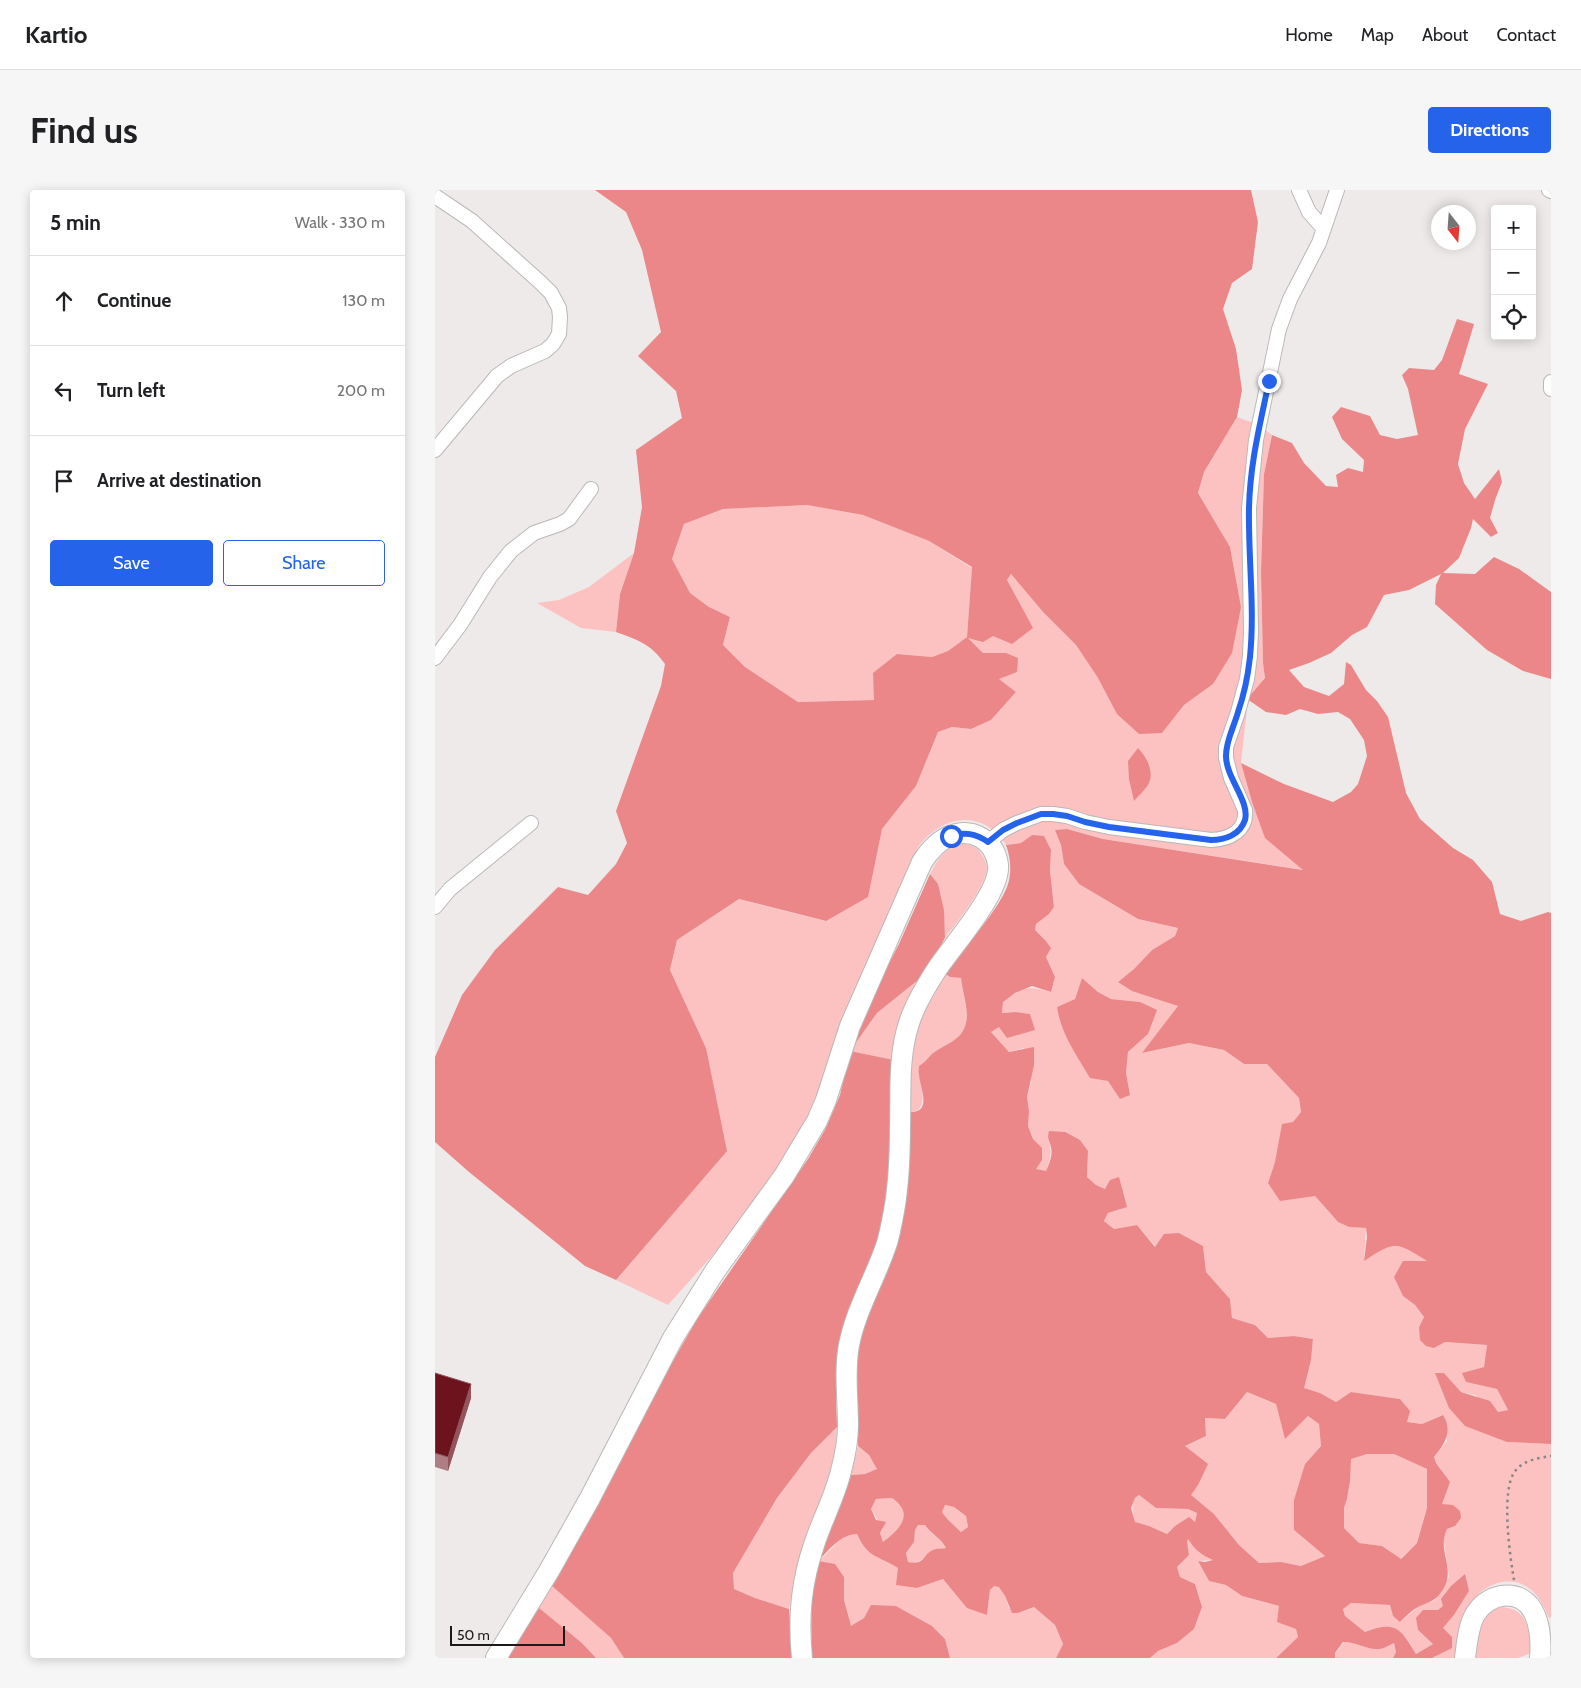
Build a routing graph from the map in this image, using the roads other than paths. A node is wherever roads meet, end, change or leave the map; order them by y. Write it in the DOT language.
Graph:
graph roads {
  1 [pos="1299,190"];
  2 [pos="1337,190"];
  3 [pos="435,196"];
  4 [pos="1324,229"];
  5 [pos="1551,382"];
  6 [pos="1551,389"];
  7 [pos="435,450"];
  8 [pos="591,489"];
  9 [pos="435,658"];
  10 [pos="531,823"];
  11 [pos="988,842"];
  12 [pos="435,907"];
  13 [pos="496,1658"];
  14 [pos="802,1658"];
  15 [pos="1465,1658"];
  16 [pos="1540,1658"];
  1 -- 4 [label="street"];
  2 -- 4 [label="street"];
  3 -- 7 [label="street"];
  4 -- 11 [label="street"];
  5 -- 6 [label="street"];
  8 -- 9 [label="street"];
  10 -- 12 [label="street"];
  11 -- 13 [label="main road"];
  11 -- 14 [label="main road"];
  15 -- 16 [label="main road"];
}
